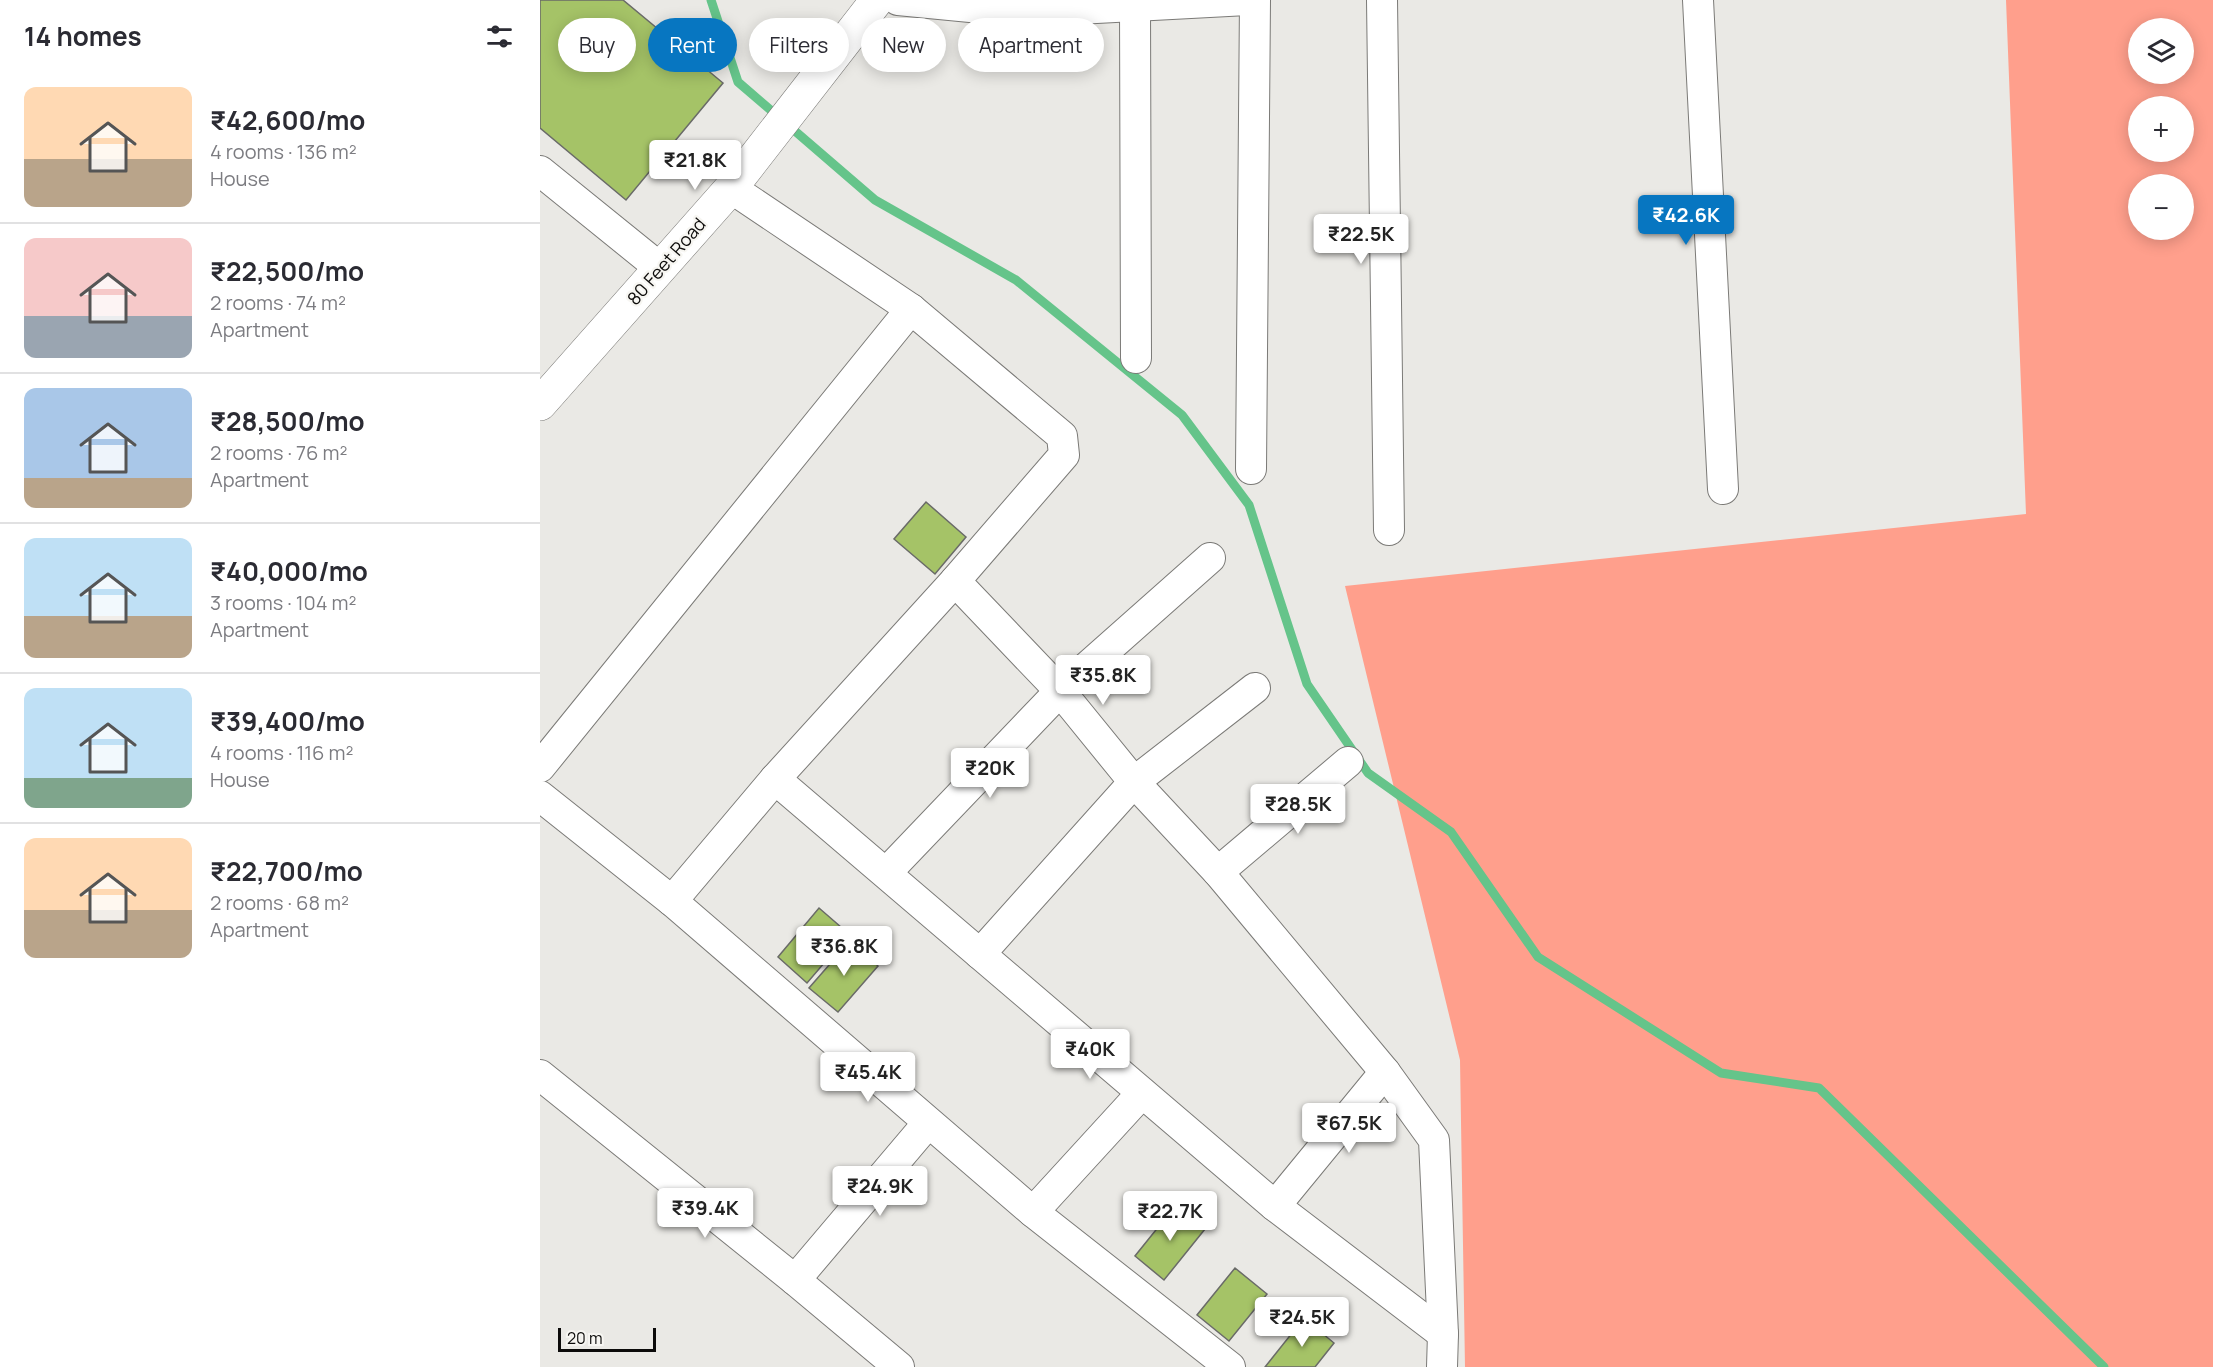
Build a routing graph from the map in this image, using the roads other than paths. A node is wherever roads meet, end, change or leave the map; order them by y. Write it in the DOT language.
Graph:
graph roads {
  1 [pos="877,0"];
  2 [pos="898,0"];
  3 [pos="1247,0"];
  4 [pos="1255,0"];
  5 [pos="1382,0"];
  6 [pos="1698,0"];
  7 [pos="1135,6"];
  8 [pos="540,171"];
  9 [pos="731,188"];
  10 [pos="660,268"];
  11 [pos="911,309"];
  12 [pos="1136,358"];
  13 [pos="540,404"];
  14 [pos="1251,469"];
  15 [pos="1723,489"];
  16 [pos="1389,530"];
  17 [pos="1210,558"];
  18 [pos="955,581"];
  19 [pos="1255,688"];
  20 [pos="1060,691"];
  21 [pos="1348,762"];
  22 [pos="540,767"];
  23 [pos="775,779"];
  24 [pos="1134,782"];
  25 [pos="540,796"];
  26 [pos="1218,872"];
  27 [pos="886,873"];
  28 [pos="672,901"];
  29 [pos="980,954"];
  30 [pos="1385,1072"];
  31 [pos="540,1075"];
  32 [pos="1142,1093"];
  33 [pos="928,1123"];
  34 [pos="1275,1206"];
  35 [pos="1033,1212"];
  36 [pos="795,1280"];
  37 [pos="1443,1334"];
  38 [pos="899,1367"];
  39 [pos="1230,1367"];
  40 [pos="1442,1367"];
  1 -- 9 [label="street, 80 Feet Road"];
  2 -- 7 [label="street"];
  3 -- 7 [label="street"];
  4 -- 14 [label="street"];
  5 -- 16 [label="street"];
  6 -- 15 [label="street"];
  7 -- 12 [label="street"];
  8 -- 10 [label="street"];
  9 -- 10 [label="street, 80 Feet Road"];
  9 -- 11 [label="street"];
  10 -- 13 [label="street, 80 Feet Road"];
  11 -- 18 [label="street"];
  11 -- 22 [label="street"];
  17 -- 20 [label="street"];
  18 -- 20 [label="street"];
  18 -- 23 [label="street"];
  19 -- 24 [label="street"];
  20 -- 24 [label="street"];
  20 -- 27 [label="street"];
  21 -- 26 [label="street"];
  23 -- 27 [label="street"];
  23 -- 28 [label="street"];
  24 -- 26 [label="street"];
  24 -- 29 [label="street"];
  25 -- 28 [label="street"];
  26 -- 30 [label="street"];
  27 -- 29 [label="street"];
  28 -- 33 [label="street"];
  29 -- 32 [label="street"];
  30 -- 34 [label="street"];
  30 -- 37 [label="street"];
  31 -- 36 [label="street"];
  32 -- 34 [label="street"];
  32 -- 35 [label="street"];
  33 -- 35 [label="street"];
  33 -- 36 [label="street"];
  34 -- 37 [label="street"];
  35 -- 39 [label="street"];
  36 -- 38 [label="street"];
  37 -- 40 [label="street"];
}
